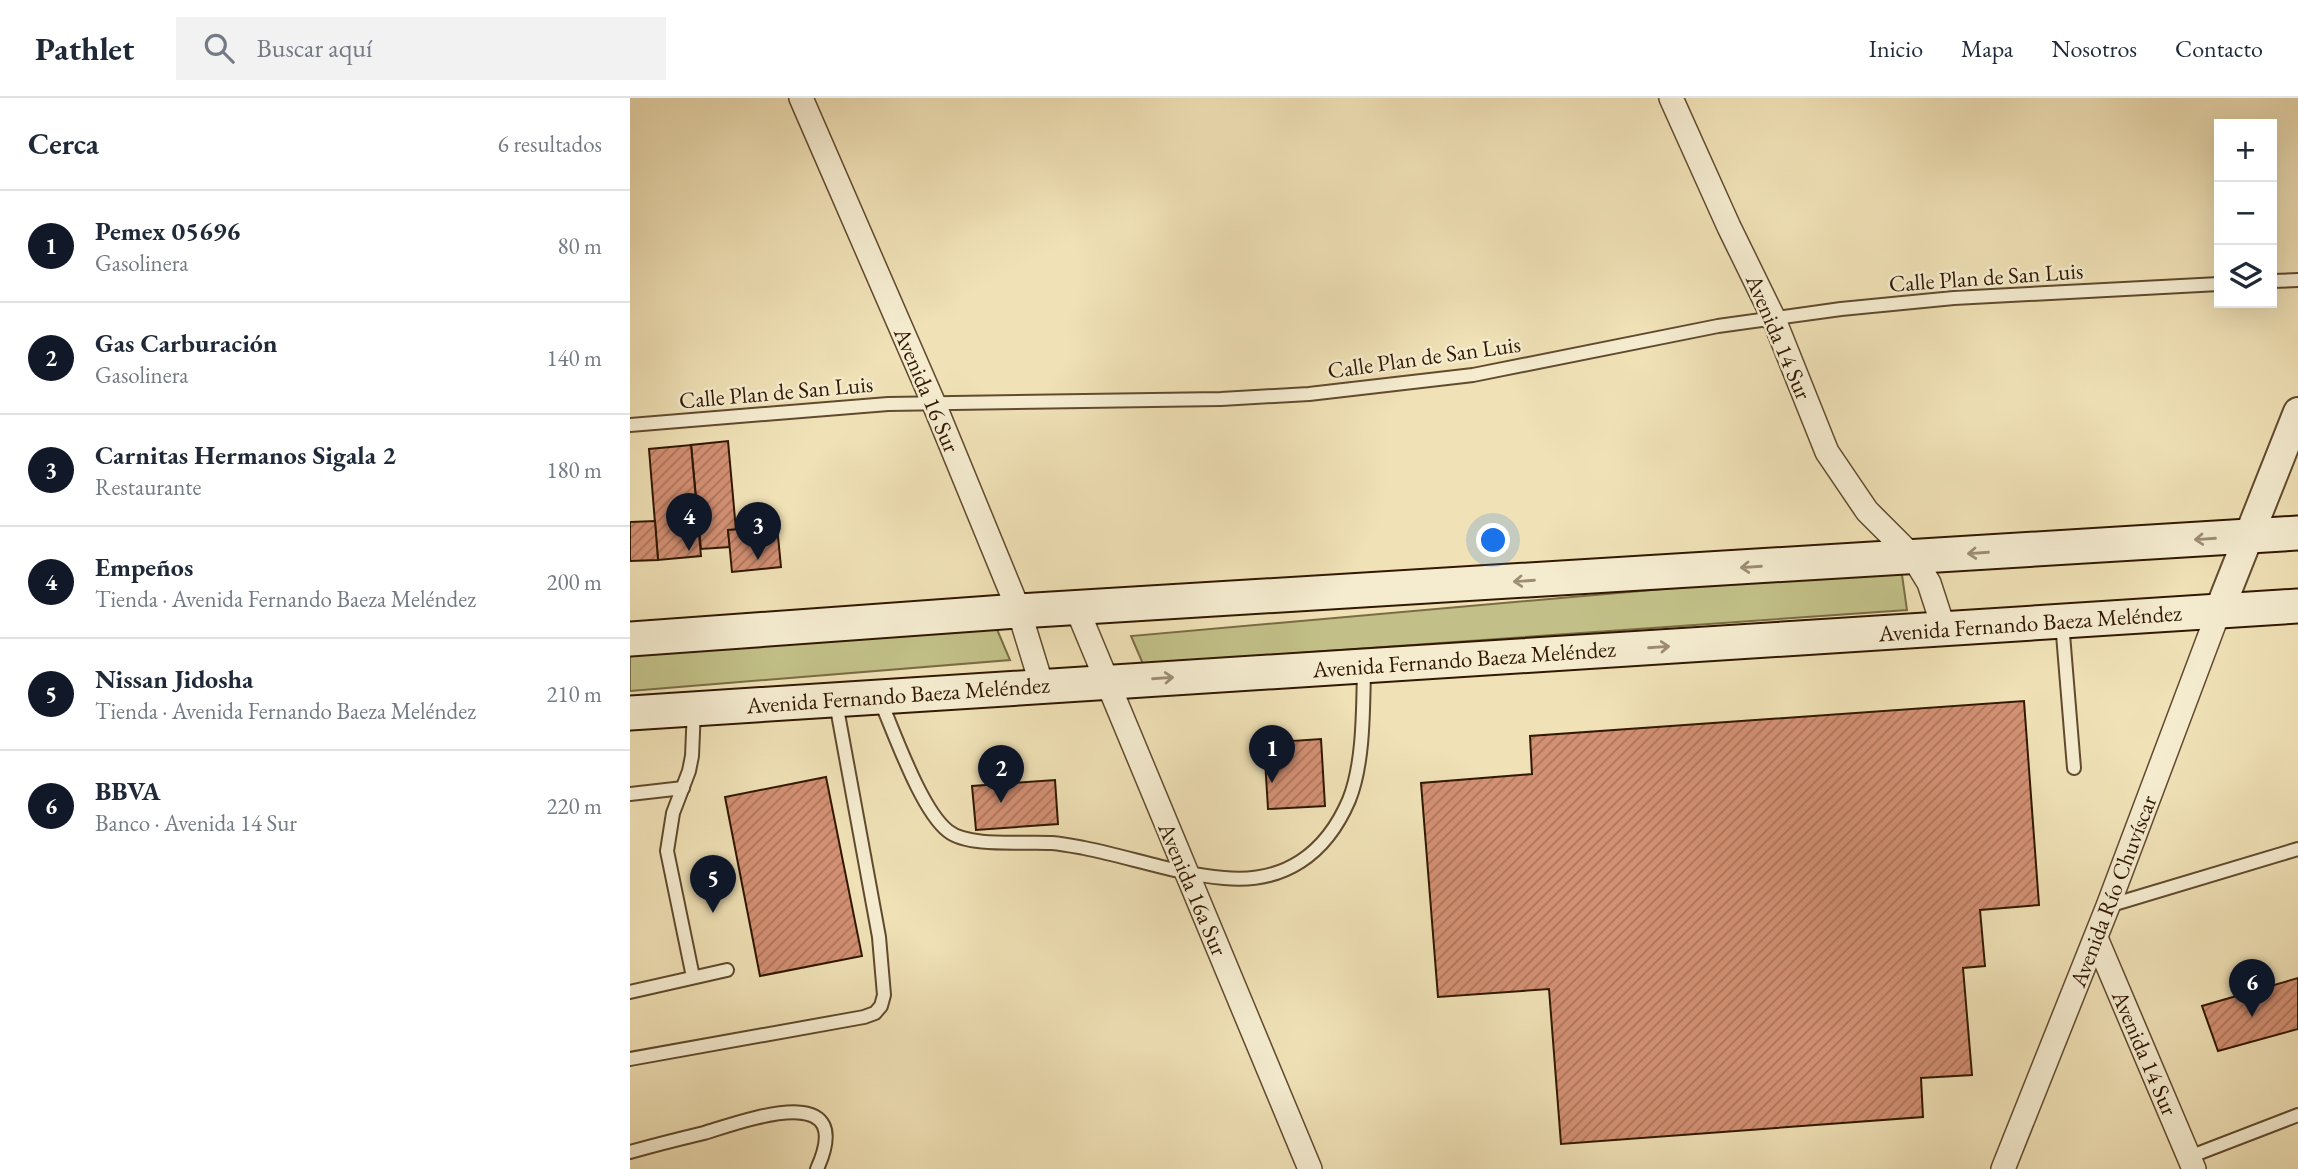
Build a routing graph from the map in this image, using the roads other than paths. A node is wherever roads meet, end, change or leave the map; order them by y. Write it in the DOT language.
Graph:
graph roads {
  1 [pos="801,98"];
  2 [pos="1671,98"];
  3 [pos="2298,280"];
  4 [pos="2277,281"];
  5 [pos="2214,284"];
  6 [pos="1773,317"];
  7 [pos="934,404"];
  8 [pos="2298,412"];
  9 [pos="630,425"];
  10 [pos="2298,533"];
  11 [pos="2249,536"];
  12 [pos="1913,557"];
  13 [pos="2298,606"];
  14 [pos="1077,609"];
  15 [pos="1019,611"];
  16 [pos="2219,611"];
  17 [pos="2062,621"];
  18 [pos="1944,629"];
  19 [pos="630,639"];
  20 [pos="1364,666"];
  21 [pos="1106,682"];
  22 [pos="1042,686"];
  23 [pos="879,696"];
  24 [pos="835,699"];
  25 [pos="694,708"];
  26 [pos="645,712"];
  27 [pos="630,722"];
  28 [pos="2074,768"];
  29 [pos="683,788"];
  30 [pos="630,794"];
  31 [pos="2298,849"];
  32 [pos="1186,872"];
  33 [pos="2108,906"];
  34 [pos="2096,938"];
  35 [pos="727,970"];
  36 [pos="693,977"];
  37 [pos="630,992"];
  38 [pos="630,1059"];
  39 [pos="2298,1115"];
  40 [pos="630,1152"];
  41 [pos="2191,1163"];
  42 [pos="817,1169"];
  43 [pos="1310,1169"];
  44 [pos="2003,1169"];
  1 -- 7 [label="street, Avenida 16 Sur"];
  2 -- 6 [label="street, Avenida 14 Sur"];
  3 -- 4 [label="lane"];
  5 -- 6 [label="lane, Calle Plan de San Luis"];
  6 -- 7 [label="lane, Calle Plan de San Luis"];
  6 -- 12 [label="street, Avenida 14 Sur"];
  7 -- 9 [label="lane, Calle Plan de San Luis"];
  7 -- 15 [label="street, Avenida 16 Sur"];
  8 -- 11 [label="street"];
  10 -- 11 [label="main road"];
  11 -- 12 [label="main road, one-way"];
  11 -- 16 [label="street"];
  12 -- 14 [label="main road, one-way"];
  12 -- 18 [label="street, Avenida 14 Sur"];
  13 -- 16 [label="main road, Avenida Fernando Baeza Meléndez"];
  14 -- 15 [label="main road"];
  14 -- 21 [label="street, Avenida 16a Sur"];
  15 -- 19 [label="main road"];
  15 -- 22 [label="street, Avenida 16 Sur"];
  16 -- 17 [label="main road, Avenida Fernando Baeza Meléndez"];
  16 -- 33 [label="street, Avenida Río Chuvíscar"];
  17 -- 18 [label="main road, Avenida Fernando Baeza Meléndez"];
  17 -- 28 [label="lane"];
  20 -- 18 [label="main road, Avenida Fernando Baeza Meléndez, one-way"];
  21 -- 20 [label="main road, Avenida Fernando Baeza Meléndez, one-way"];
  20 -- 32 [label="lane"];
  21 -- 22 [label="main road, Avenida Fernando Baeza Meléndez"];
  21 -- 32 [label="street, Avenida 16a Sur"];
  22 -- 23 [label="main road, Avenida Fernando Baeza Meléndez"];
  23 -- 24 [label="main road, Avenida Fernando Baeza Meléndez"];
  23 -- 32 [label="lane"];
  24 -- 25 [label="main road, Avenida Fernando Baeza Meléndez"];
  24 -- 38 [label="lane"];
  25 -- 26 [label="main road, Avenida Fernando Baeza Meléndez"];
  25 -- 29 [label="lane"];
  26 -- 27 [label="main road, Avenida Fernando Baeza Meléndez"];
  29 -- 30 [label="lane"];
  29 -- 36 [label="lane"];
  31 -- 33 [label="lane"];
  32 -- 43 [label="street, Avenida 16a Sur"];
  33 -- 34 [label="street, Avenida Río Chuvíscar"];
  34 -- 41 [label="street, Avenida 14 Sur"];
  34 -- 44 [label="street, Avenida Río Chuvíscar"];
  35 -- 36 [label="lane"];
  36 -- 37 [label="lane"];
  39 -- 41 [label="lane"];
  40 -- 42 [label="lane"];
}
